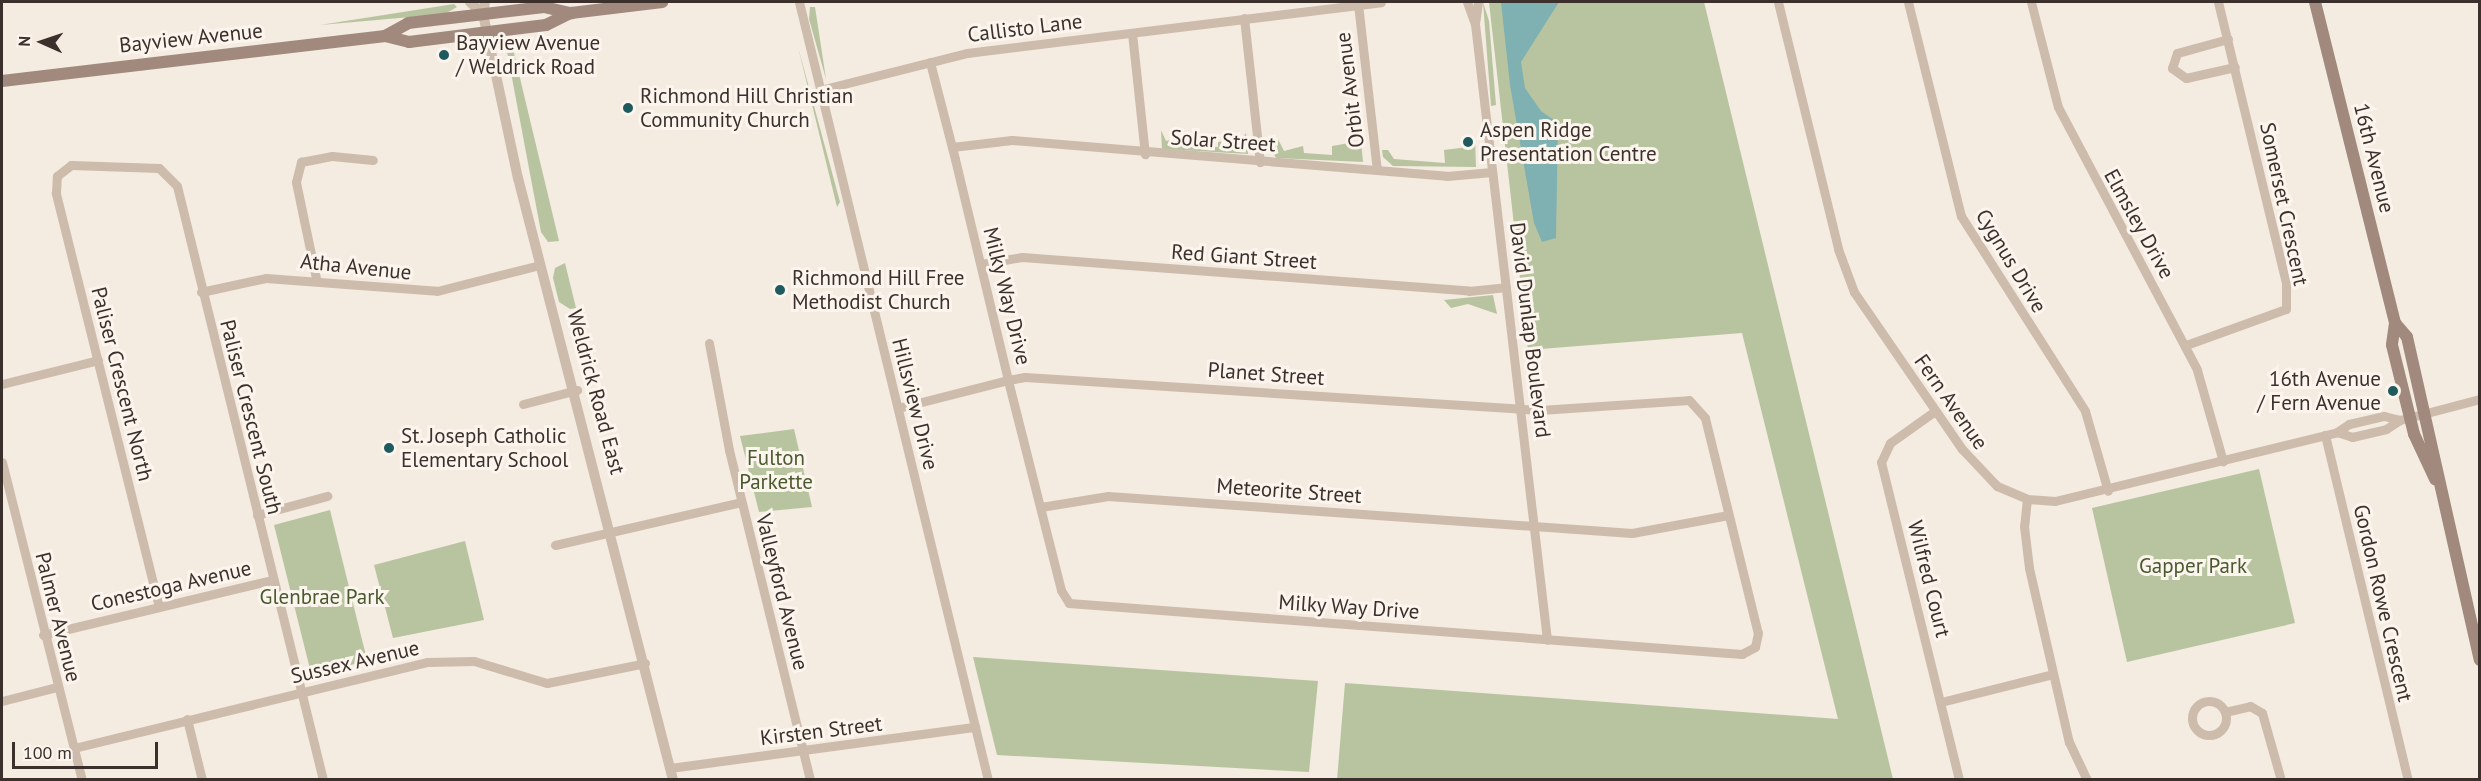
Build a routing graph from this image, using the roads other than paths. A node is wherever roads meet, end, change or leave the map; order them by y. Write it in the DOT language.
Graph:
graph roads {
  1 [pos="470,2"];
  2 [pos="662,2"];
  3 [pos="799,2"];
  4 [pos="1381,2"];
  5 [pos="1467,2"];
  6 [pos="1478,2"];
  7 [pos="1778,2"];
  8 [pos="1908,2"];
  9 [pos="2031,2"];
  10 [pos="2218,2"];
  11 [pos="2315,2"];
  12 [pos="1358,4"];
  13 [pos="484,8"];
  14 [pos="571,13"];
  15 [pos="1244,18"];
  16 [pos="1475,24"];
  17 [pos="486,32"];
  18 [pos="1132,33"];
  19 [pos="385,36"];
  20 [pos="2228,39"];
  21 [pos="930,63"];
  22 [pos="2235,67"];
  23 [pos="2,81"];
  24 [pos="820,90"];
  25 [pos="952,147"];
  26 [pos="1145,154"];
  27 [pos="373,160"];
  28 [pos="1260,162"];
  29 [pos="1377,170"];
  30 [pos="61,171"];
  31 [pos="1492,172"];
  32 [pos="981,264"];
  33 [pos="540,265"];
  34 [pos="316,278"];
  35 [pos="1506,287"];
  36 [pos="201,292"];
  37 [pos="2396,324"];
  38 [pos="710,343"];
  39 [pos="2186,345"];
  40 [pos="98,360"];
  41 [pos="1008,380"];
  42 [pos="2,384"];
  43 [pos="577,390"];
  44 [pos="2480,399"];
  45 [pos="523,404"];
  46 [pos="898,408"];
  47 [pos="1522,409"];
  48 [pos="1935,411"];
  49 [pos="2425,414"];
  50 [pos="2405,419"];
  51 [pos="2325,435"];
  52 [pos="2223,461"];
  53 [pos="2,462"];
  54 [pos="3,477"];
  55 [pos="2435,479"];
  56 [pos="2108,490"];
  57 [pos="327,496"];
  58 [pos="2027,499"];
  59 [pos="741,502"];
  60 [pos="1041,507"];
  61 [pos="256,515"];
  62 [pos="1728,515"];
  63 [pos="1536,525"];
  64 [pos="612,531"];
  65 [pos="555,545"];
  66 [pos="272,580"];
  67 [pos="159,607"];
  68 [pos="43,635"];
  69 [pos="1547,640"];
  70 [pos="2480,660"];
  71 [pos="645,663"];
  72 [pos="2053,674"];
  73 [pos="57,687"];
  74 [pos="301,693"];
  75 [pos="2,701"];
  76 [pos="1941,702"];
  77 [pos="2225,712"];
  78 [pos="187,719"];
  79 [pos="975,727"];
  80 [pos="74,748"];
  81 [pos="803,751"];
  82 [pos="670,768"];
  83 [pos="82,780"];
  84 [pos="201,780"];
  85 [pos="323,780"];
  86 [pos="673,780"];
  87 [pos="810,780"];
  88 [pos="988,780"];
  89 [pos="1959,780"];
  90 [pos="2087,780"];
  91 [pos="2281,780"];
  92 [pos="2408,780"];
  1 -- 13 [label="street"];
  2 -- 14 [label="main road, Bayview Avenue"];
  3 -- 24 [label="street, Hillsview Drive"];
  4 -- 12 [label="street, Callisto Lane"];
  5 -- 16 [label="street, David Dunlap Boulevard"];
  6 -- 16 [label="street, David Dunlap Boulevard"];
  7 -- 48 [label="street, Fern Avenue"];
  8 -- 56 [label="street, Cygnus Drive"];
  9 -- 39 [label="street, Elmsley Drive"];
  10 -- 20 [label="street, Somerset Crescent"];
  11 -- 37 [label="main road, 16th Avenue"];
  12 -- 15 [label="street, Callisto Lane"];
  12 -- 29 [label="street, Orbit Avenue"];
  13 -- 14 [label="main road, Bayview Avenue"];
  13 -- 17 [label="street, Weldrick Road East"];
  13 -- 19 [label="main road, Bayview Avenue"];
  14 -- 17 [label="main road, Bayview Avenue"];
  15 -- 18 [label="street, Callisto Lane"];
  15 -- 28 [label="street"];
  16 -- 31 [label="street, David Dunlap Boulevard"];
  17 -- 19 [label="main road, Bayview Avenue"];
  17 -- 33 [label="street, Weldrick Road East"];
  18 -- 21 [label="street, Callisto Lane"];
  18 -- 26 [label="street"];
  19 -- 23 [label="main road, Bayview Avenue"];
  20 -- 22 [label="street, Somerset Crescent"];
  20 -- 22 [label="street"];
  21 -- 24 [label="street, Callisto Lane"];
  21 -- 25 [label="street, Milky Way Drive"];
  22 -- 39 [label="street, Somerset Crescent"];
  24 -- 46 [label="street, Hillsview Drive"];
  25 -- 26 [label="street, Solar Street"];
  25 -- 32 [label="street, Milky Way Drive"];
  26 -- 28 [label="street, Solar Street"];
  27 -- 34 [label="street"];
  28 -- 29 [label="street, Solar Street"];
  29 -- 31 [label="street, Solar Street"];
  30 -- 36 [label="street, Paliser Crescent South"];
  30 -- 40 [label="street, Paliser Crescent North"];
  31 -- 35 [label="street, David Dunlap Boulevard"];
  32 -- 35 [label="street, Red Giant Street"];
  32 -- 41 [label="street, Milky Way Drive"];
  33 -- 34 [label="street, Atha Avenue"];
  33 -- 43 [label="street, Weldrick Road East"];
  34 -- 36 [label="street, Atha Avenue"];
  35 -- 47 [label="street, David Dunlap Boulevard"];
  36 -- 61 [label="street, Paliser Crescent South"];
  37 -- 49 [label="main road, 16th Avenue"];
  37 -- 50 [label="main road, 16th Avenue"];
  38 -- 59 [label="street, Valleyford Avenue"];
  39 -- 52 [label="street, Elmsley Drive"];
  40 -- 42 [label="street"];
  40 -- 67 [label="street, Paliser Crescent North"];
  41 -- 46 [label="street, Planet Street"];
  41 -- 47 [label="street, Planet Street"];
  41 -- 60 [label="street, Milky Way Drive"];
  43 -- 45 [label="street"];
  43 -- 64 [label="street, Weldrick Road East"];
  44 -- 49 [label="street, Fern Avenue"];
  46 -- 79 [label="street, Hillsview Drive"];
  47 -- 62 [label="street, Milky Way Drive"];
  47 -- 63 [label="street, David Dunlap Boulevard"];
  48 -- 58 [label="street, Fern Avenue"];
  48 -- 76 [label="street, Wilfred Court"];
  49 -- 50 [label="street, Fern Avenue"];
  49 -- 55 [label="main road, 16th Avenue"];
  50 -- 51 [label="street, Fern Avenue"];
  50 -- 55 [label="main road, 16th Avenue"];
  51 -- 52 [label="street, Fern Avenue"];
  51 -- 92 [label="street, Gordon Rowe Crescent"];
  52 -- 56 [label="street, Fern Avenue"];
  53 -- 54 [label="street, Palmer Avenue"];
  54 -- 68 [label="street, Palmer Avenue"];
  55 -- 70 [label="main road, 16th Avenue"];
  56 -- 58 [label="street, Fern Avenue"];
  57 -- 61 [label="street"];
  58 -- 72 [label="street"];
  59 -- 64 [label="street"];
  59 -- 81 [label="street, Valleyford Avenue"];
  60 -- 63 [label="street, Meteorite Street"];
  60 -- 69 [label="street, Milky Way Drive"];
  61 -- 66 [label="street, Paliser Crescent South"];
  62 -- 63 [label="street, Meteorite Street"];
  62 -- 69 [label="street, Milky Way Drive"];
  63 -- 69 [label="street, David Dunlap Boulevard"];
  64 -- 65 [label="street"];
  64 -- 71 [label="street, Weldrick Road East"];
  66 -- 67 [label="street, Conestoga Avenue"];
  66 -- 74 [label="street, Paliser Crescent South"];
  67 -- 68 [label="street, Conestoga Avenue"];
  68 -- 73 [label="street, Palmer Avenue"];
  71 -- 74 [label="street, Sussex Avenue"];
  71 -- 82 [label="street, Weldrick Road East"];
  72 -- 76 [label="street"];
  72 -- 90 [label="street"];
  73 -- 75 [label="street"];
  73 -- 80 [label="street, Palmer Avenue"];
  74 -- 78 [label="street, Sussex Avenue"];
  74 -- 85 [label="street, Paliser Crescent South"];
  76 -- 89 [label="street, Wilfred Court"];
  77 -- 91 [label="street"];
  78 -- 80 [label="street, Sussex Avenue"];
  78 -- 84 [label="street"];
  79 -- 81 [label="street, Kirsten Street"];
  79 -- 88 [label="street, Hillsview Drive"];
  80 -- 83 [label="street, Palmer Avenue"];
  81 -- 82 [label="street, Kirsten Street"];
  81 -- 87 [label="street, Valleyford Avenue"];
  82 -- 86 [label="street, Weldrick Road East"];
}
